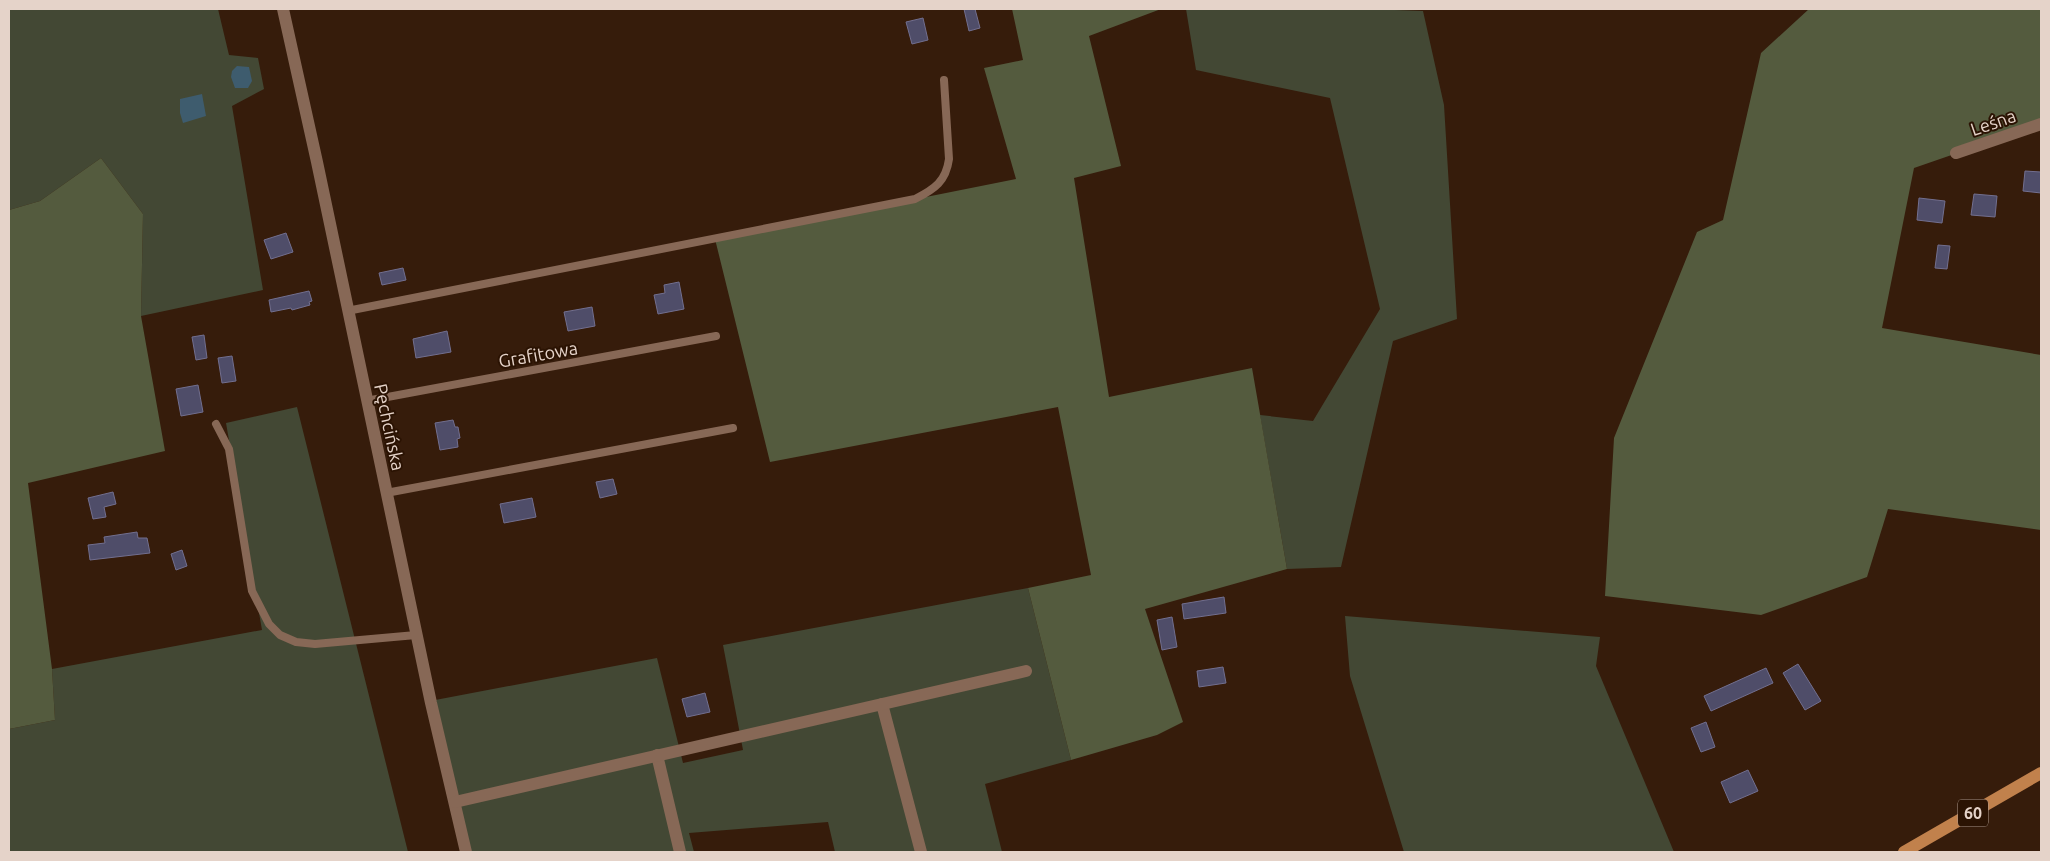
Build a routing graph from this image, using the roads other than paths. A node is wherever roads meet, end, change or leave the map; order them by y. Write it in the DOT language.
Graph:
graph roads {
  1 [pos="283,9"];
  2 [pos="944,80"];
  3 [pos="2041,124"];
  4 [pos="1956,153"];
  5 [pos="348,311"];
  6 [pos="716,336"];
  7 [pos="366,401"];
  8 [pos="216,424"];
  9 [pos="733,428"];
  10 [pos="386,493"];
  11 [pos="416,635"];
  12 [pos="1026,671"];
  13 [pos="882,704"];
  14 [pos="657,755"];
  15 [pos="2041,773"];
  16 [pos="455,802"];
  17 [pos="466,852"];
  18 [pos="680,852"];
  19 [pos="921,852"];
  20 [pos="1904,852"];
  1 -- 5 [label="street, Pęchcińska"];
  2 -- 5 [label="lane"];
  3 -- 4 [label="street, Leśna"];
  5 -- 7 [label="street, Pęchcińska"];
  6 -- 7 [label="lane, Grafitowa"];
  7 -- 10 [label="street, Pęchcińska"];
  8 -- 11 [label="lane"];
  9 -- 10 [label="lane"];
  10 -- 11 [label="street, Pęchcińska"];
  11 -- 16 [label="street, Pęchcińska"];
  12 -- 13 [label="street"];
  13 -- 14 [label="street"];
  13 -- 19 [label="street"];
  14 -- 16 [label="street"];
  14 -- 18 [label="street"];
  15 -- 20 [label="main road, 60"];
  16 -- 17 [label="street, Pęchcińska"];
}
